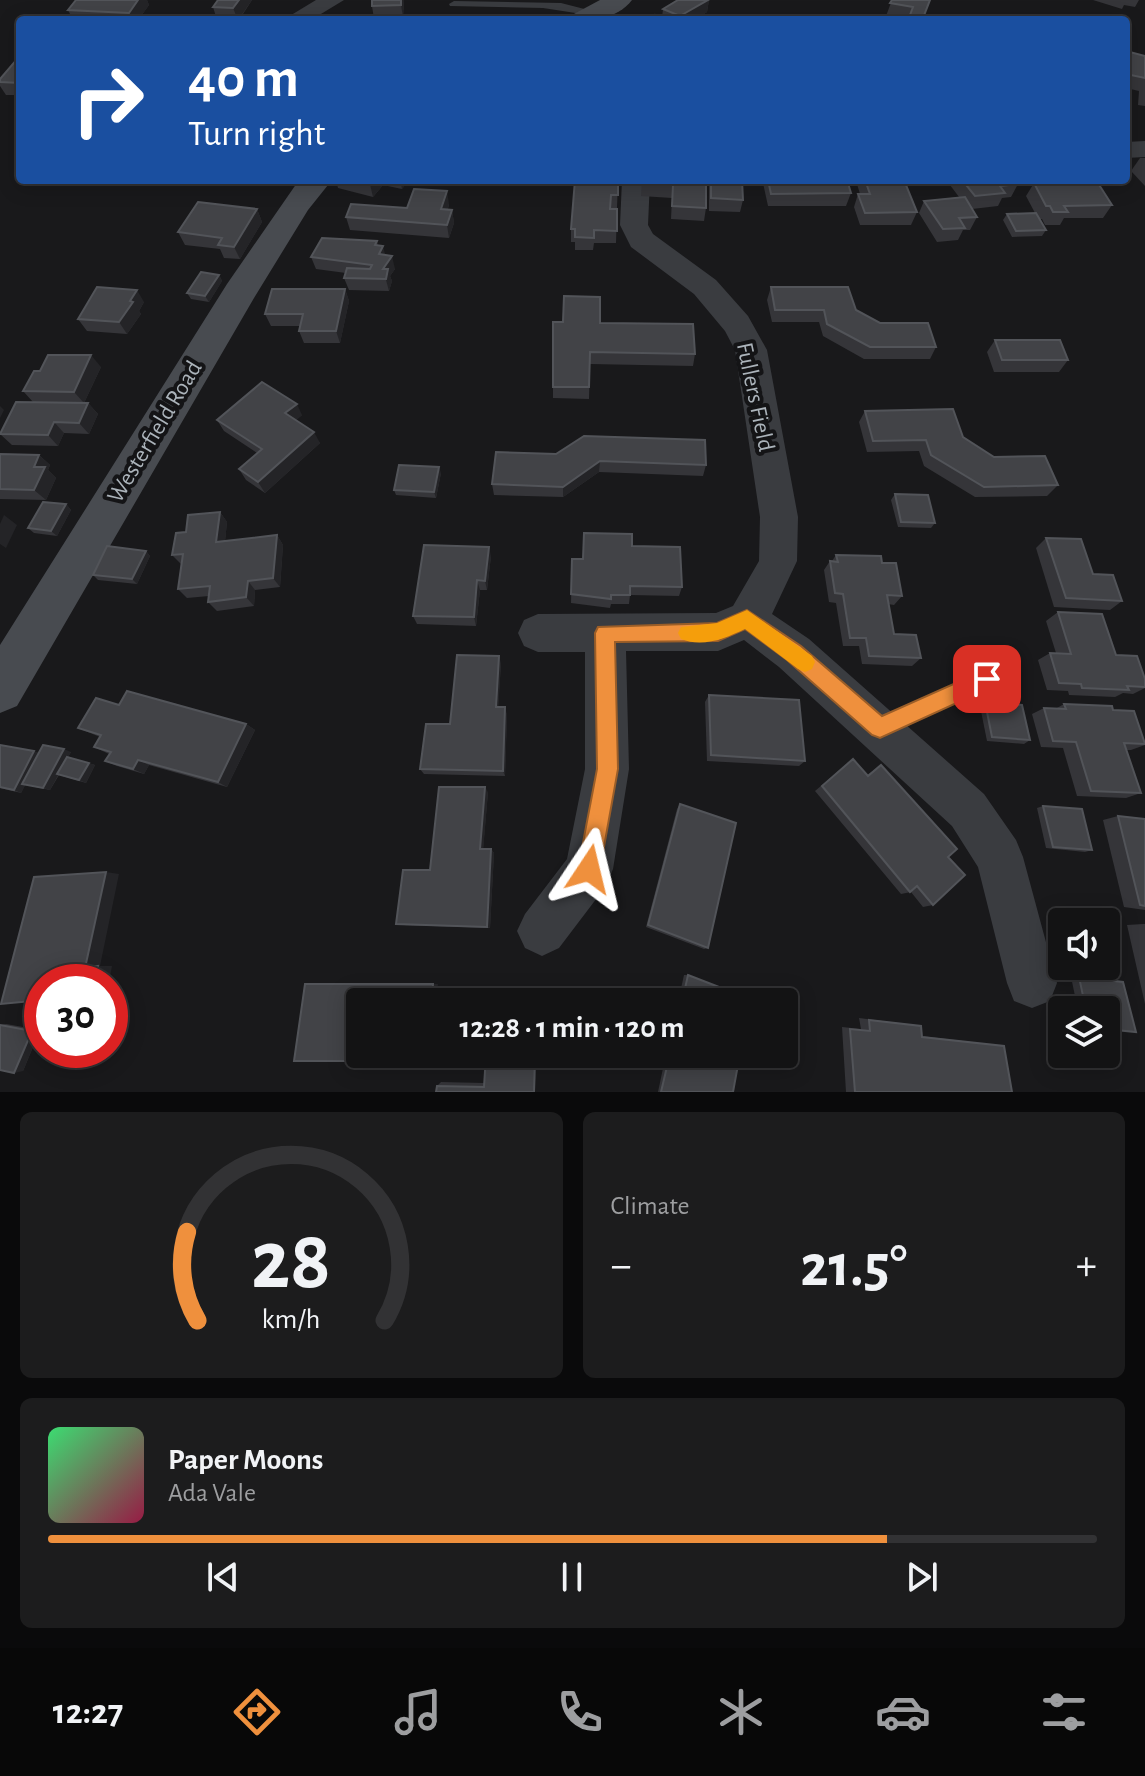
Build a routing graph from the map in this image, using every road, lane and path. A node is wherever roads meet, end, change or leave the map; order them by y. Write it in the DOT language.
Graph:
graph roads {
  1 [pos="333,0"];
  2 [pos="619,0"];
  3 [pos="541,1"];
  4 [pos="454,4"];
  5 [pos="302,16"];
  6 [pos="588,16"];
  7 [pos="313,184"];
  8 [pos="636,184"];
  9 [pos="747,619"];
  10 [pos="538,633"];
  11 [pos="605,633"];
  12 [pos="987,679"];
  13 [pos="0,689"];
  14 [pos="880,728"];
  15 [pos="542,931"];
  16 [pos="1032,983"];
  1 -- 5 [label="street"];
  2 -- 6 [label="main road"];
  3 -- 4 [label="lane"];
  3 -- 6 [label="lane"];
  7 -- 13 [label="main road, Westerfield Road"];
  8 -- 9 [label="street, Fullers Field"];
  9 -- 11 [label="street"];
  9 -- 14 [label="street"];
  10 -- 11 [label="street"];
  11 -- 15 [label="street"];
  12 -- 14 [label="lane"];
  14 -- 16 [label="street"];
}
